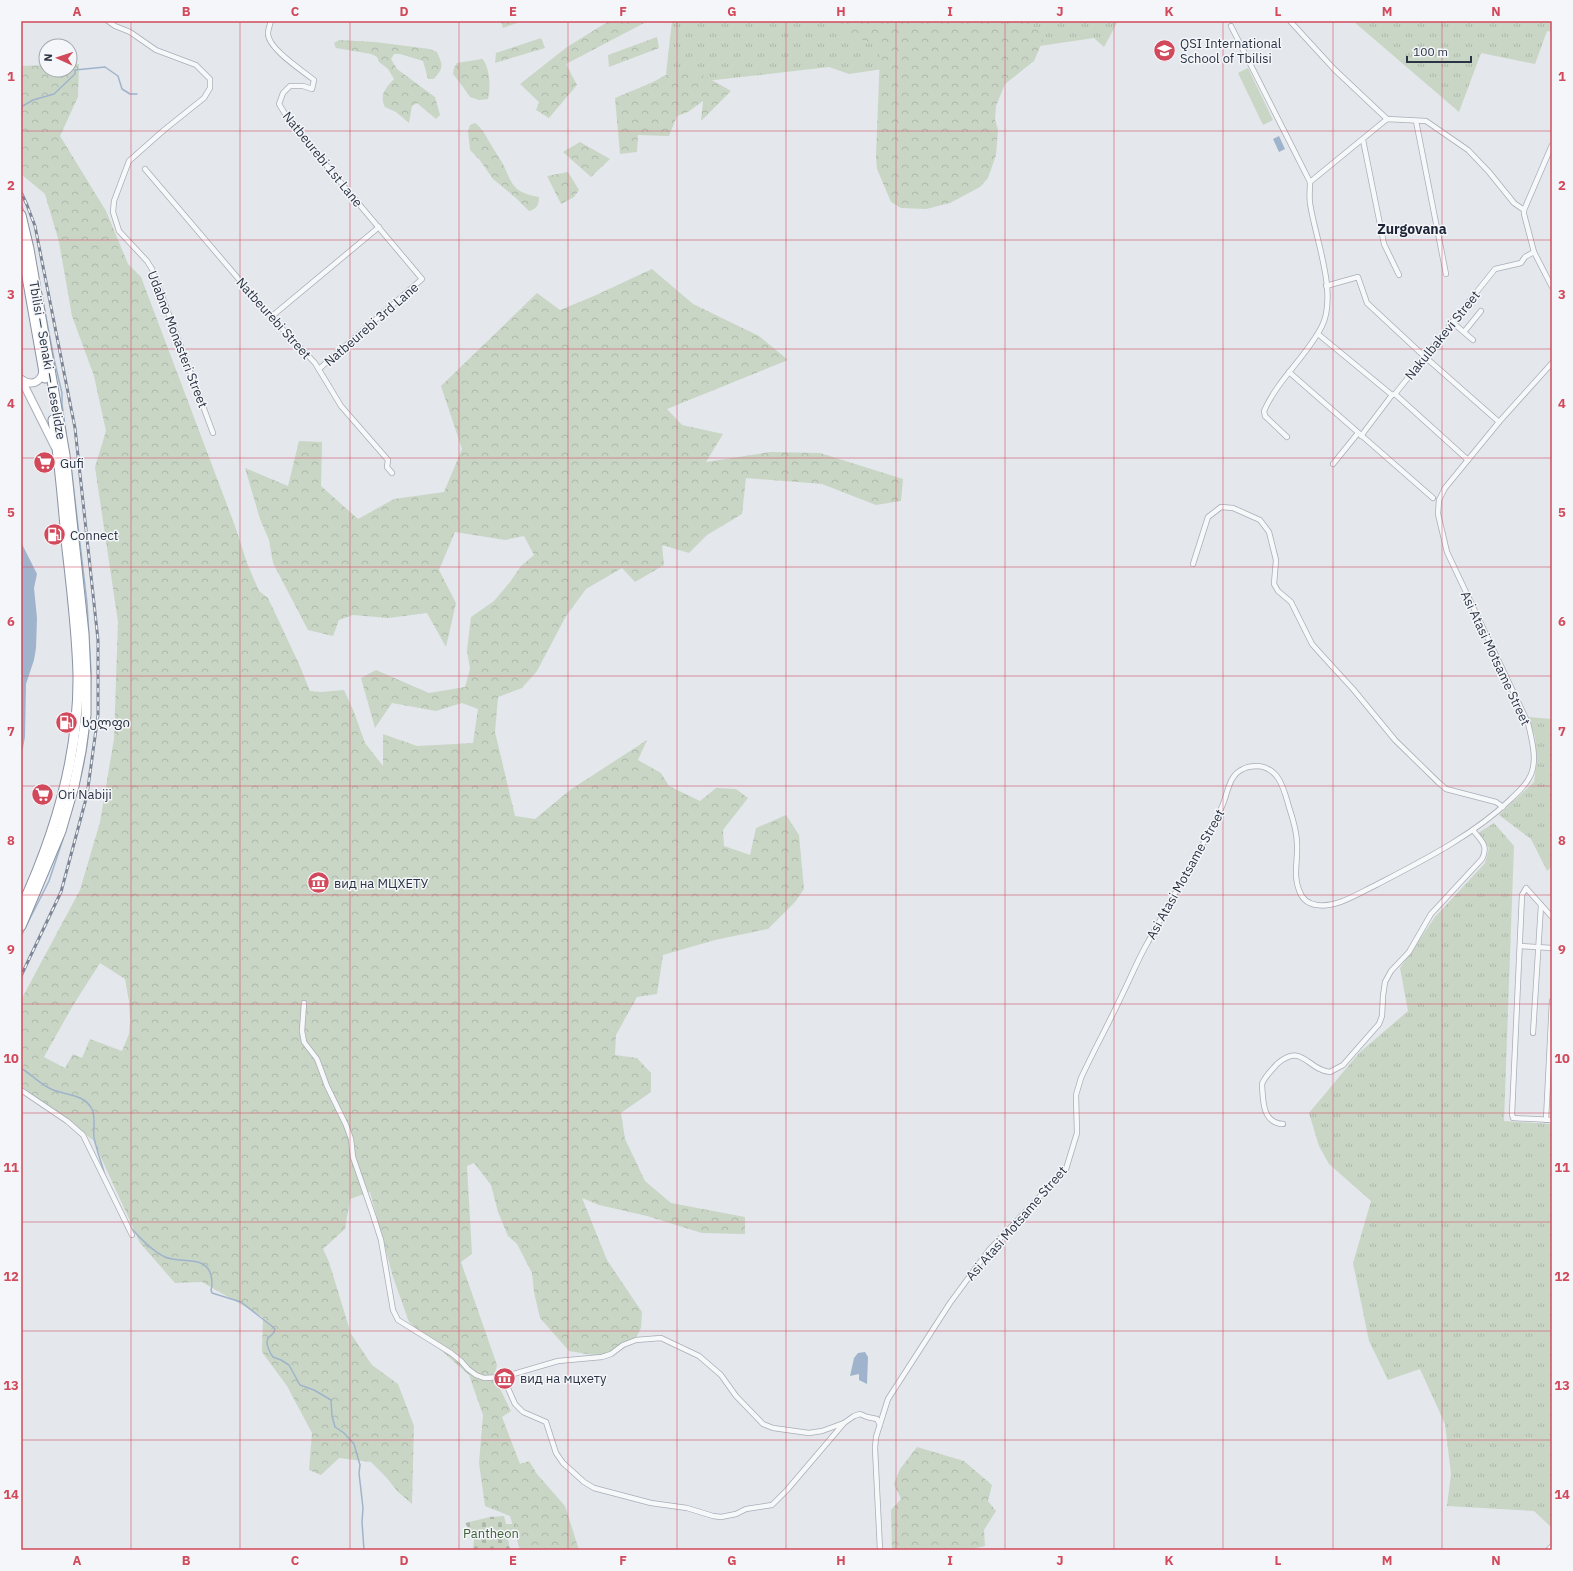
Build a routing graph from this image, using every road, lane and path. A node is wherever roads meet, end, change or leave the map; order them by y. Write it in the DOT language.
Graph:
graph roads {
  1 [pos="108,21"];
  2 [pos="271,21"];
  3 [pos="1290,21"];
  4 [pos="1230,26"];
  5 [pos="1387,119"];
  6 [pos="1416,121"];
  7 [pos="1363,140"];
  8 [pos="1552,145"];
  9 [pos="145,169"];
  10 [pos="1310,182"];
  11 [pos="1524,210"];
  12 [pos="21,215"];
  13 [pos="379,227"];
  14 [pos="21,243"];
  15 [pos="1534,252"];
  16 [pos="1446,274"];
  17 [pos="1400,275"];
  18 [pos="422,279"];
  19 [pos="1326,286"];
  20 [pos="1552,287"];
  21 [pos="1481,311"];
  22 [pos="271,317"];
  23 [pos="1452,322"];
  24 [pos="1464,332"];
  25 [pos="1318,334"];
  26 [pos="1473,340"];
  27 [pos="1424,356"];
  28 [pos="1552,363"];
  29 [pos="43,365"];
  30 [pos="319,369"];
  31 [pos="1289,372"];
  32 [pos="21,379"];
  33 [pos="1394,394"];
  34 [pos="1499,422"];
  35 [pos="213,433"];
  36 [pos="1359,434"];
  37 [pos="1287,437"];
  38 [pos="57,453"];
  39 [pos="1468,460"];
  40 [pos="1334,464"];
  41 [pos="392,473"];
  42 [pos="1432,498"];
  43 [pos="1193,564"];
  44 [pos="1503,807"];
  45 [pos="1473,830"];
  46 [pos="1541,905"];
  47 [pos="21,908"];
  48 [pos="1552,917"];
  49 [pos="21,926"];
  50 [pos="1520,946"];
  51 [pos="1538,947"];
  52 [pos="1552,948"];
  53 [pos="1552,1001"];
  54 [pos="304,1003"];
  55 [pos="1533,1032"];
  56 [pos="1550,1079"];
  57 [pos="21,1090"];
  58 [pos="1546,1120"];
  59 [pos="1552,1120"];
  60 [pos="1283,1124"];
  61 [pos="132,1235"];
  62 [pos="503,1377"];
  63 [pos="844,1424"];
  64 [pos="880,1425"];
  65 [pos="1552,1546"];
  66 [pos="880,1550"];
  67 [pos="1548,1550"];
  1 -- 35 [label="street, Udabno Monasteri Street"];
  2 -- 13 [label="street, Natbeurebi 1st Lane"];
  3 -- 5 [label="street"];
  4 -- 10 [label="street"];
  5 -- 6 [label="street"];
  5 -- 7 [label="street"];
  6 -- 11 [label="street"];
  6 -- 16 [label="street"];
  7 -- 10 [label="street"];
  7 -- 17 [label="street"];
  8 -- 11 [label="street"];
  9 -- 22 [label="street, Natbeurebi Street"];
  10 -- 19 [label="street"];
  11 -- 15 [label="street"];
  12 -- 49 [label="highway, Tbilisi — Senaki — Leselidze"];
  13 -- 18 [label="street, Natbeurebi 1st Lane"];
  13 -- 22 [label="street"];
  14 -- 29 [label="highway, Tbilisi — Senaki — Leselidze"];
  15 -- 20 [label="street"];
  15 -- 23 [label="street, Nakulbakevi Street"];
  18 -- 30 [label="street, Natbeurebi 3rd Lane"];
  19 -- 25 [label="street"];
  19 -- 27 [label="street"];
  21 -- 24 [label="street"];
  22 -- 30 [label="street, Natbeurebi Street"];
  23 -- 24 [label="street"];
  23 -- 27 [label="street, Nakulbakevi Street"];
  24 -- 26 [label="street"];
  25 -- 31 [label="street"];
  25 -- 33 [label="street"];
  27 -- 33 [label="street, Nakulbakevi Street"];
  27 -- 34 [label="street"];
  28 -- 34 [label="street, Asi Atasi Motsame Street"];
  29 -- 32 [label="street"];
  29 -- 38 [label="highway, Tbilisi — Senaki — Leselidze"];
  30 -- 41 [label="street, Natbeurebi Street"];
  31 -- 36 [label="street"];
  31 -- 37 [label="street"];
  32 -- 38 [label="street"];
  33 -- 36 [label="street, Nakulbakevi Street"];
  33 -- 39 [label="street"];
  34 -- 39 [label="street, Asi Atasi Motsame Street"];
  36 -- 40 [label="street, Nakulbakevi Street"];
  36 -- 42 [label="street"];
  38 -- 47 [label="highway, Tbilisi — Senaki — Leselidze"];
  39 -- 44 [label="street, Asi Atasi Motsame Street"];
  43 -- 44 [label="street"];
  44 -- 45 [label="street, Asi Atasi Motsame Street"];
  45 -- 60 [label="street"];
  45 -- 64 [label="street, Asi Atasi Motsame Street"];
  46 -- 48 [label="street"];
  46 -- 50 [label="street"];
  46 -- 51 [label="street"];
  50 -- 51 [label="street"];
  50 -- 58 [label="street"];
  51 -- 52 [label="street"];
  51 -- 55 [label="street"];
  53 -- 56 [label="street"];
  54 -- 62 [label="street"];
  56 -- 58 [label="street"];
  57 -- 61 [label="street"];
  58 -- 59 [label="street"];
  62 -- 63 [label="street"];
  62 -- 63 [label="street"];
  63 -- 64 [label="street"];
  64 -- 66 [label="street, Asi Atasi Motsame Street"];
  65 -- 67 [label="street"];
}
